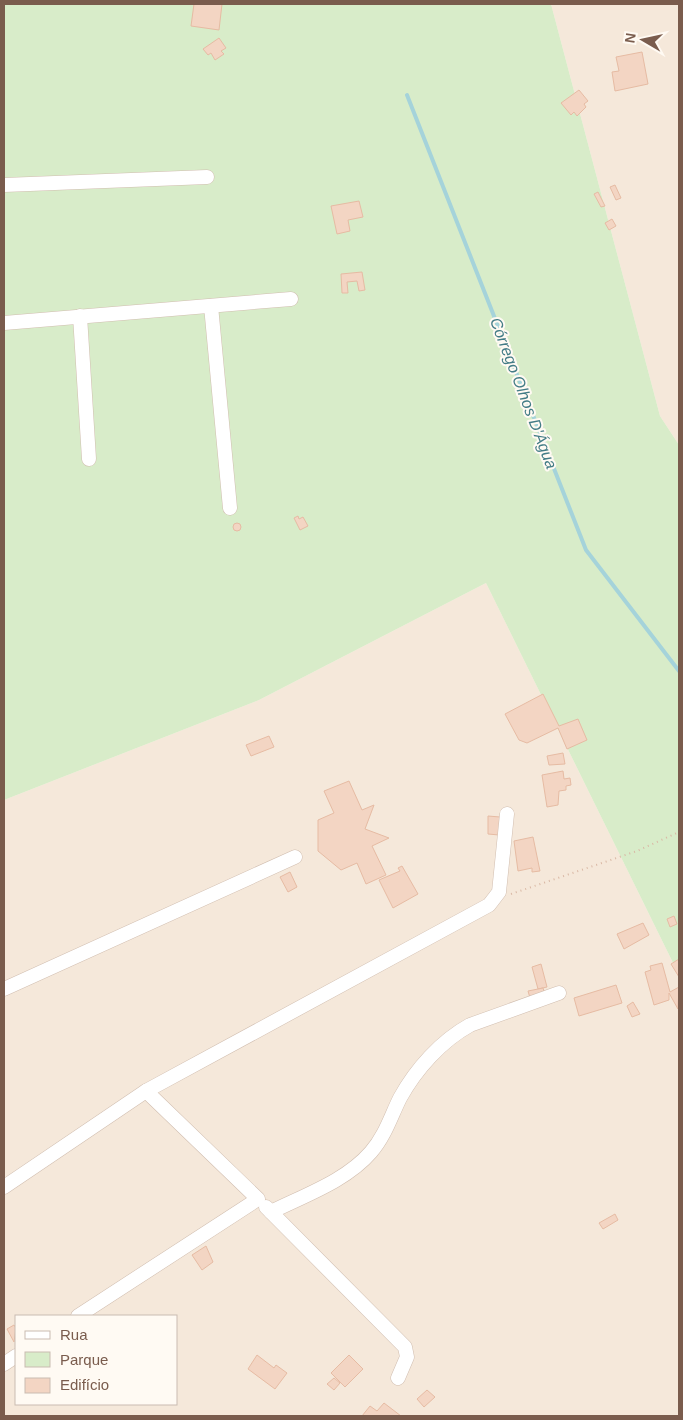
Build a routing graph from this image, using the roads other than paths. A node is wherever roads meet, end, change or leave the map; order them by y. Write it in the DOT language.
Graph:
graph roads {
  1 [pos="207,177"];
  2 [pos="4,185"];
  3 [pos="291,299"];
  4 [pos="211,306"];
  5 [pos="80,316"];
  6 [pos="4,323"];
  7 [pos="89,459"];
  8 [pos="230,508"];
  9 [pos="507,814"];
  10 [pos="295,857"];
  11 [pos="4,989"];
  12 [pos="559,993"];
  13 [pos="146,1090"];
  14 [pos="4,1187"];
  15 [pos="258,1199"];
  16 [pos="271,1212"];
  17 [pos="80,1315"];
  18 [pos="15,1357"];
  19 [pos="4,1364"];
  20 [pos="398,1378"];
  1 -- 2 [label="street"];
  3 -- 4 [label="street"];
  4 -- 5 [label="street"];
  4 -- 8 [label="street"];
  5 -- 6 [label="street"];
  5 -- 7 [label="street"];
  9 -- 13 [label="street"];
  10 -- 11 [label="street"];
  12 -- 16 [label="street"];
  13 -- 14 [label="street"];
  13 -- 15 [label="street"];
  15 -- 16 [label="street"];
  15 -- 17 [label="street"];
  16 -- 20 [label="street"];
  18 -- 19 [label="street"];
}
